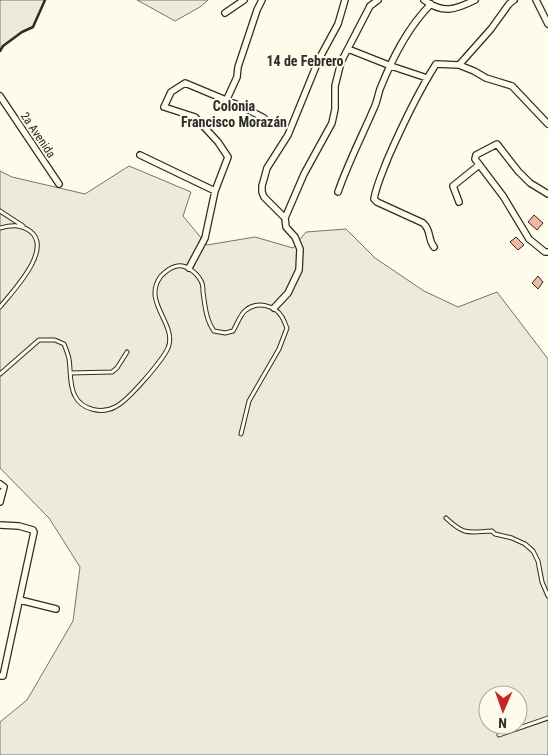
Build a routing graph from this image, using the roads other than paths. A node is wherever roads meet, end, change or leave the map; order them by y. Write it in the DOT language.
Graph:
graph roads {
  1 [pos="244,0"];
  2 [pos="262,0"];
  3 [pos="345,0"];
  4 [pos="378,0"];
  5 [pos="424,0"];
  6 [pos="474,0"];
  7 [pos="514,0"];
  8 [pos="536,0"];
  9 [pos="430,4"];
  10 [pos="225,13"];
  11 [pos="548,24"];
  12 [pos="348,48"];
  13 [pos="390,66"];
  14 [pos="459,66"];
  15 [pos="427,78"];
  16 [pos="0,96"];
  17 [pos="226,101"];
  18 [pos="264,118"];
  19 [pos="548,124"];
  20 [pos="140,155"];
  21 [pos="479,166"];
  22 [pos="59,184"];
  23 [pos="215,191"];
  24 [pos="338,192"];
  25 [pos="548,194"];
  26 [pos="459,202"];
  27 [pos="0,211"];
  28 [pos="285,218"];
  29 [pos="24,226"];
  30 [pos="0,228"];
  31 [pos="434,247"];
  32 [pos="548,252"];
  33 [pos="189,268"];
  34 [pos="0,307"];
  35 [pos="274,308"];
  36 [pos="127,352"];
  37 [pos="70,373"];
  38 [pos="0,374"];
  39 [pos="241,434"];
  40 [pos="0,484"];
  41 [pos="0,502"];
  42 [pos="446,518"];
  43 [pos="0,525"];
  44 [pos="548,596"];
  45 [pos="20,600"];
  46 [pos="56,609"];
  47 [pos="2,676"];
  48 [pos="548,718"];
  49 [pos="528,725"];
  1 -- 10 [label="street"];
  2 -- 17 [label="street"];
  3 -- 28 [label="street"];
  4 -- 12 [label="street"];
  5 -- 9 [label="street"];
  6 -- 9 [label="street"];
  7 -- 14 [label="street"];
  8 -- 11 [label="street"];
  9 -- 13 [label="street"];
  12 -- 13 [label="street"];
  12 -- 28 [label="street"];
  13 -- 15 [label="street"];
  13 -- 24 [label="street"];
  14 -- 15 [label="street"];
  14 -- 19 [label="street"];
  15 -- 31 [label="street"];
  16 -- 22 [label="street, 2a Avenida"];
  17 -- 18 [label="street"];
  17 -- 23 [label="street"];
  20 -- 23 [label="street"];
  21 -- 25 [label="street"];
  21 -- 26 [label="street"];
  21 -- 32 [label="street"];
  23 -- 33 [label="street"];
  27 -- 29 [label="lane"];
  28 -- 35 [label="street"];
  29 -- 30 [label="lane"];
  29 -- 34 [label="lane"];
  33 -- 35 [label="lane"];
  33 -- 37 [label="lane"];
  35 -- 39 [label="lane"];
  36 -- 37 [label="lane"];
  37 -- 38 [label="lane"];
  40 -- 41 [label="street"];
  42 -- 44 [label="lane"];
  43 -- 45 [label="street"];
  45 -- 46 [label="street"];
  45 -- 47 [label="street"];
  48 -- 49 [label="lane"];
}
